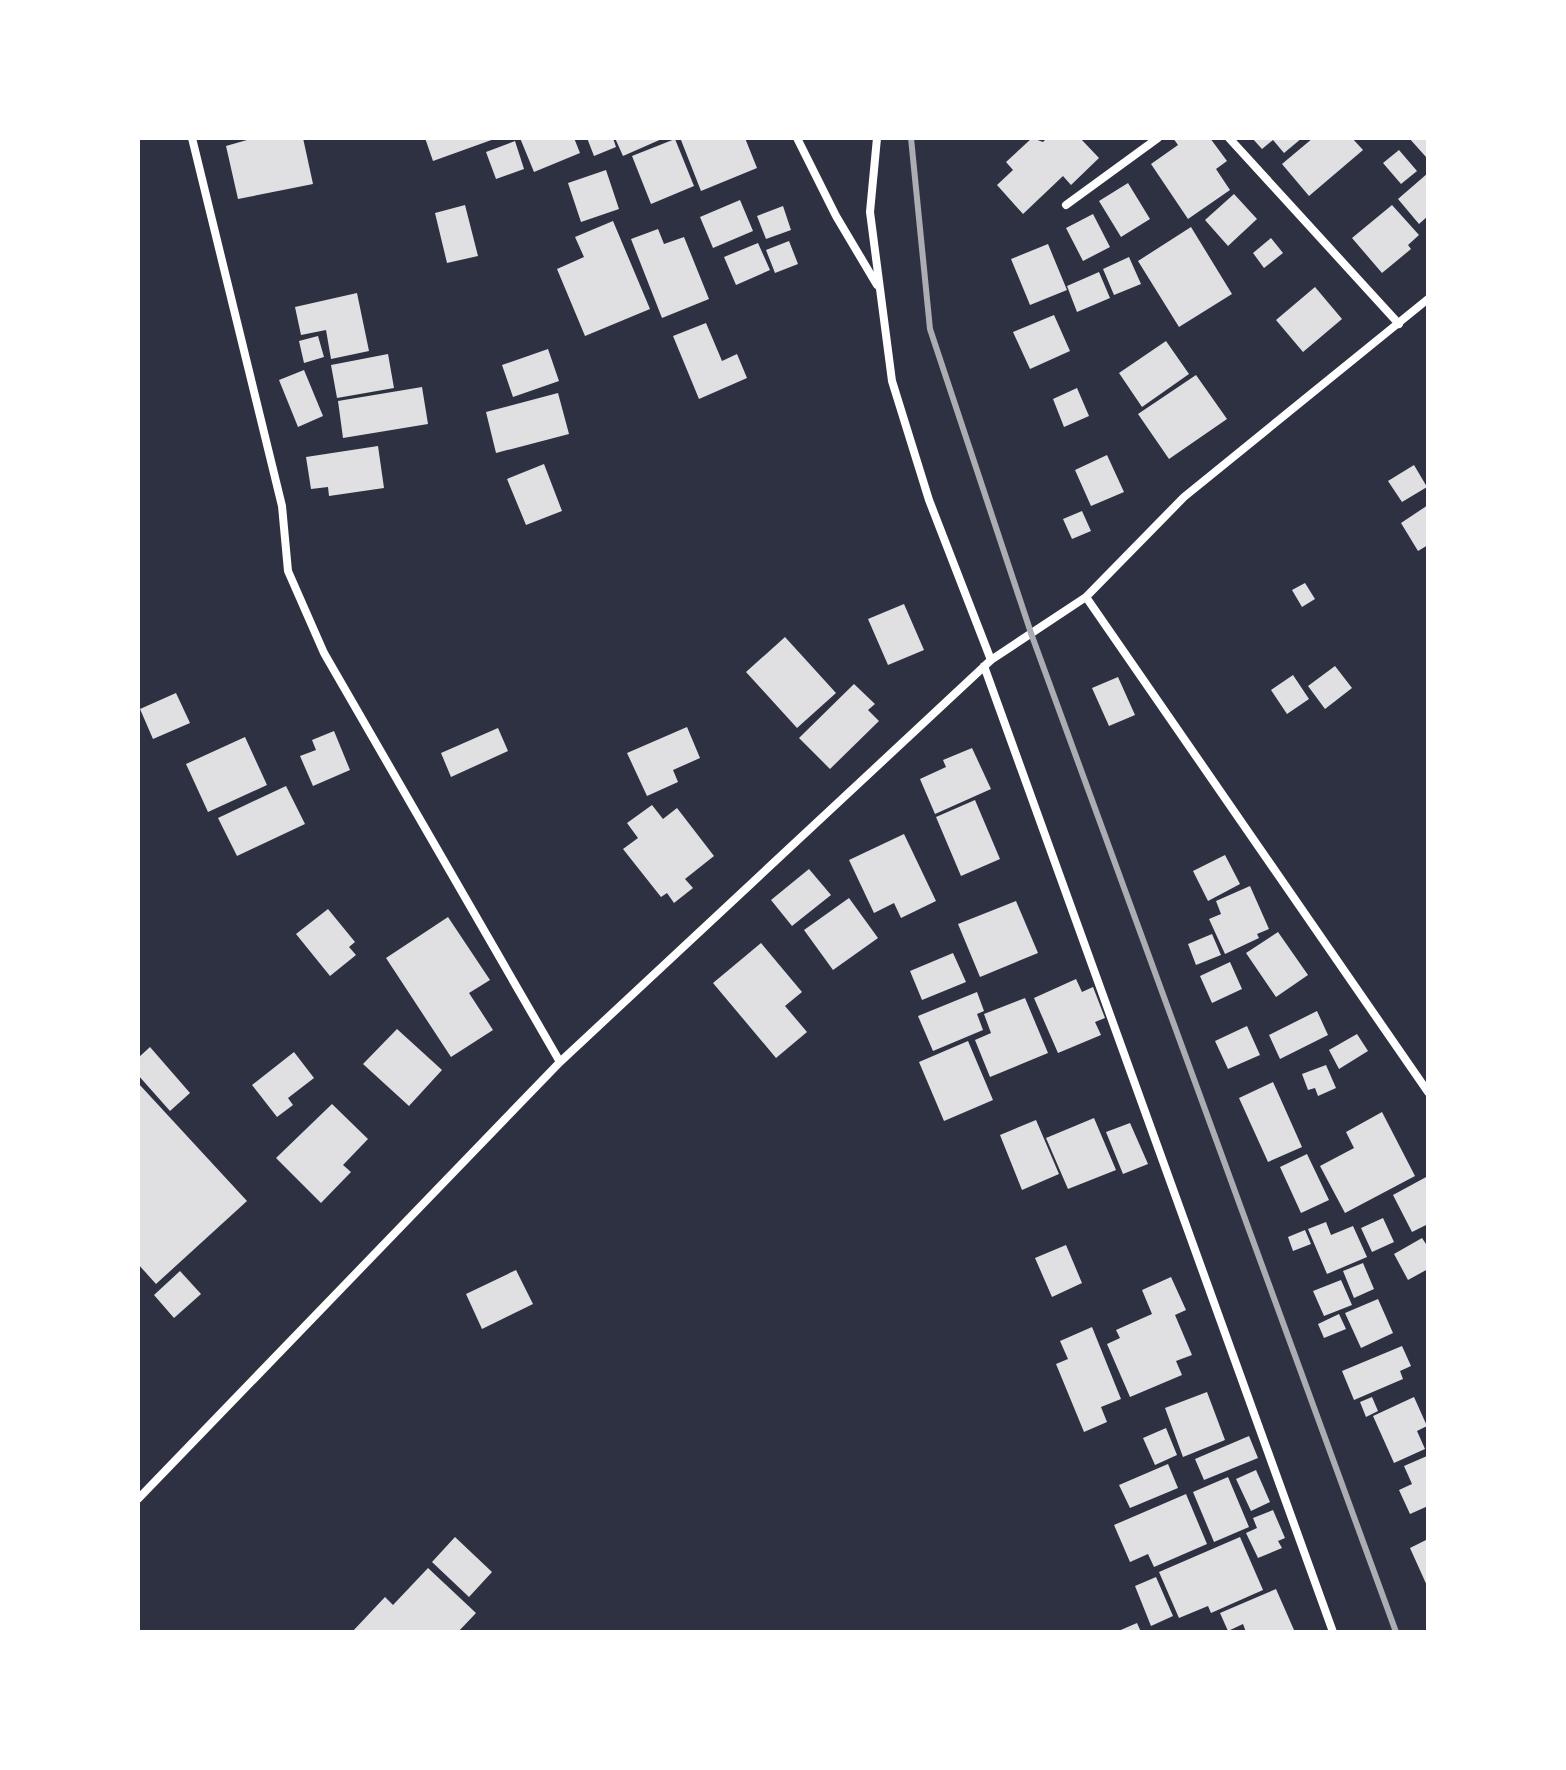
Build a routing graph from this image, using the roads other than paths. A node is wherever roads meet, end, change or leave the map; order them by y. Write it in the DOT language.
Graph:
graph roads {
  1 [pos="192,138"];
  2 [pos="797,138"];
  3 [pos="877,138"];
  4 [pos="1158,138"];
  5 [pos="1229,138"];
  6 [pos="1066,205"];
  7 [pos="879,289"];
  8 [pos="1428,299"];
  9 [pos="1399,324"];
  10 [pos="1086,597"];
  11 [pos="988,663"];
  12 [pos="560,1062"];
  13 [pos="1428,1092"];
  14 [pos="138,1499"];
  15 [pos="1333,1632"];
  1 -- 12 [label="street"];
  2 -- 7 [label="street"];
  3 -- 7 [label="street"];
  4 -- 6 [label="street"];
  5 -- 9 [label="street"];
  7 -- 11 [label="street"];
  8 -- 9 [label="street"];
  9 -- 10 [label="street"];
  10 -- 11 [label="street"];
  10 -- 13 [label="street"];
  11 -- 12 [label="street"];
  11 -- 15 [label="street"];
  12 -- 14 [label="street"];
}
